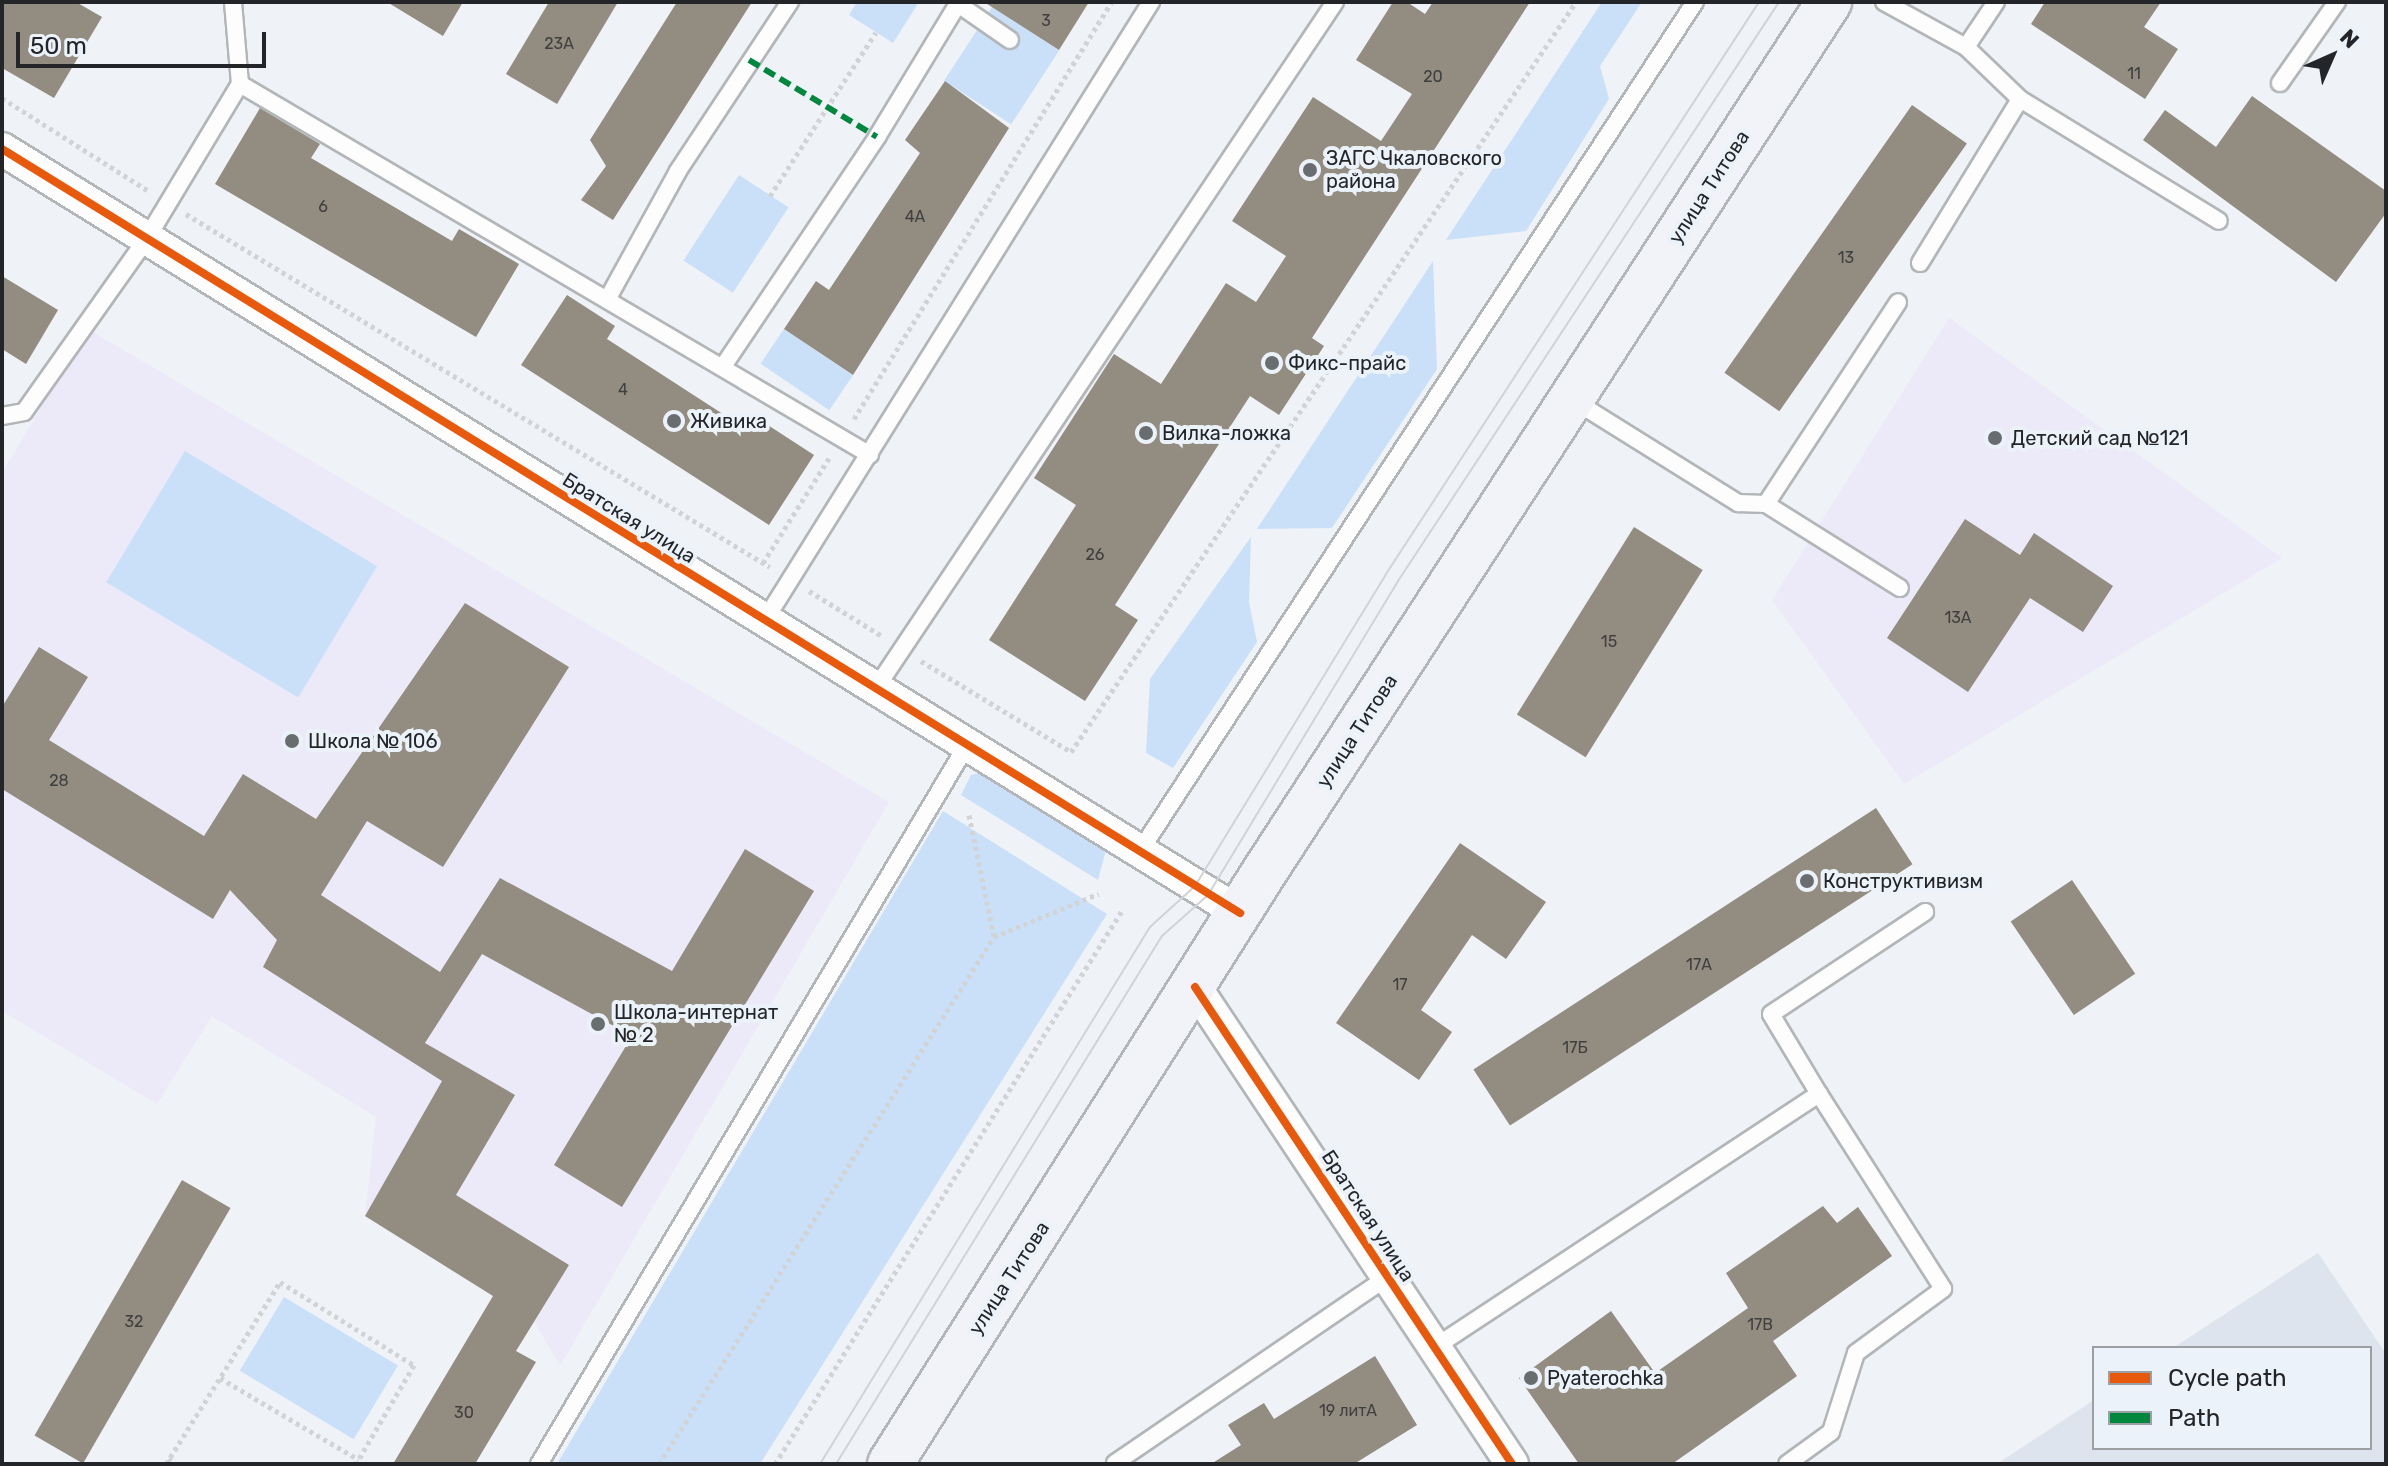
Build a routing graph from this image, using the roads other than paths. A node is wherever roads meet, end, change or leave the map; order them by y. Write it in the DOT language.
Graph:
graph roads {
  1 [pos="233,2"];
  2 [pos="790,2"];
  3 [pos="1151,2"];
  4 [pos="1335,2"];
  5 [pos="1695,2"];
  6 [pos="1829,2"];
  7 [pos="1884,2"];
  8 [pos="1996,2"];
  9 [pos="2337,2"];
  10 [pos="958,3"];
  11 [pos="1010,40"];
  12 [pos="1966,47"];
  13 [pos="2280,83"];
  14 [pos="240,84"];
  15 [pos="2020,99"];
  16 [pos="2,149"];
  17 [pos="2219,221"];
  18 [pos="147,238"];
  19 [pos="1920,263"];
  20 [pos="608,298"];
  21 [pos="1898,302"];
  22 [pos="724,365"];
  23 [pos="1572,399"];
  24 [pos="2,416"];
  25 [pos="870,455"];
  26 [pos="1766,504"];
  27 [pos="1900,588"];
  28 [pos="765,620"];
  29 [pos="876,688"];
  30 [pos="967,745"];
  31 [pos="1140,851"];
  32 [pos="1925,912"];
  33 [pos="1240,913"];
  34 [pos="1195,987"];
  35 [pos="1819,1094"];
  36 [pos="1388,1277"];
  37 [pos="1435,1347"];
  38 [pos="899,1457"];
  39 [pos="1115,1463"];
  40 [pos="539,1464"];
  41 [pos="1512,1464"];
  42 [pos="1787,1464"];
  1 -- 14 [label="lane"];
  2 -- 20 [label="lane"];
  3 -- 25 [label="lane"];
  4 -- 29 [label="lane"];
  5 -- 31 [label="lane"];
  6 -- 23 [label="main road, улица Титова"];
  7 -- 12 [label="lane"];
  8 -- 12 [label="lane"];
  9 -- 13 [label="lane"];
  10 -- 11 [label="lane"];
  10 -- 22 [label="lane"];
  12 -- 15 [label="lane"];
  14 -- 18 [label="lane"];
  14 -- 20 [label="lane"];
  15 -- 17 [label="lane"];
  15 -- 19 [label="lane"];
  16 -- 18 [label="street, Братская улица"];
  18 -- 24 [label="lane"];
  18 -- 28 [label="street, Братская улица"];
  20 -- 22 [label="lane"];
  21 -- 26 [label="lane"];
  22 -- 25 [label="lane"];
  23 -- 26 [label="lane"];
  23 -- 33 [label="main road, улица Титова"];
  25 -- 28 [label="lane"];
  26 -- 27 [label="lane"];
  28 -- 29 [label="street, Братская улица"];
  29 -- 30 [label="street, Братская улица"];
  30 -- 31 [label="street, Братская улица"];
  30 -- 40 [label="lane"];
  31 -- 33 [label="street, Братская улица"];
  32 -- 35 [label="lane"];
  33 -- 34 [label="main road, улица Титова"];
  34 -- 36 [label="street, Братская улица"];
  34 -- 38 [label="main road, улица Титова"];
  35 -- 37 [label="lane"];
  35 -- 42 [label="lane"];
  36 -- 37 [label="street, Братская улица"];
  36 -- 39 [label="lane"];
  37 -- 41 [label="street, Братская улица"];
}
